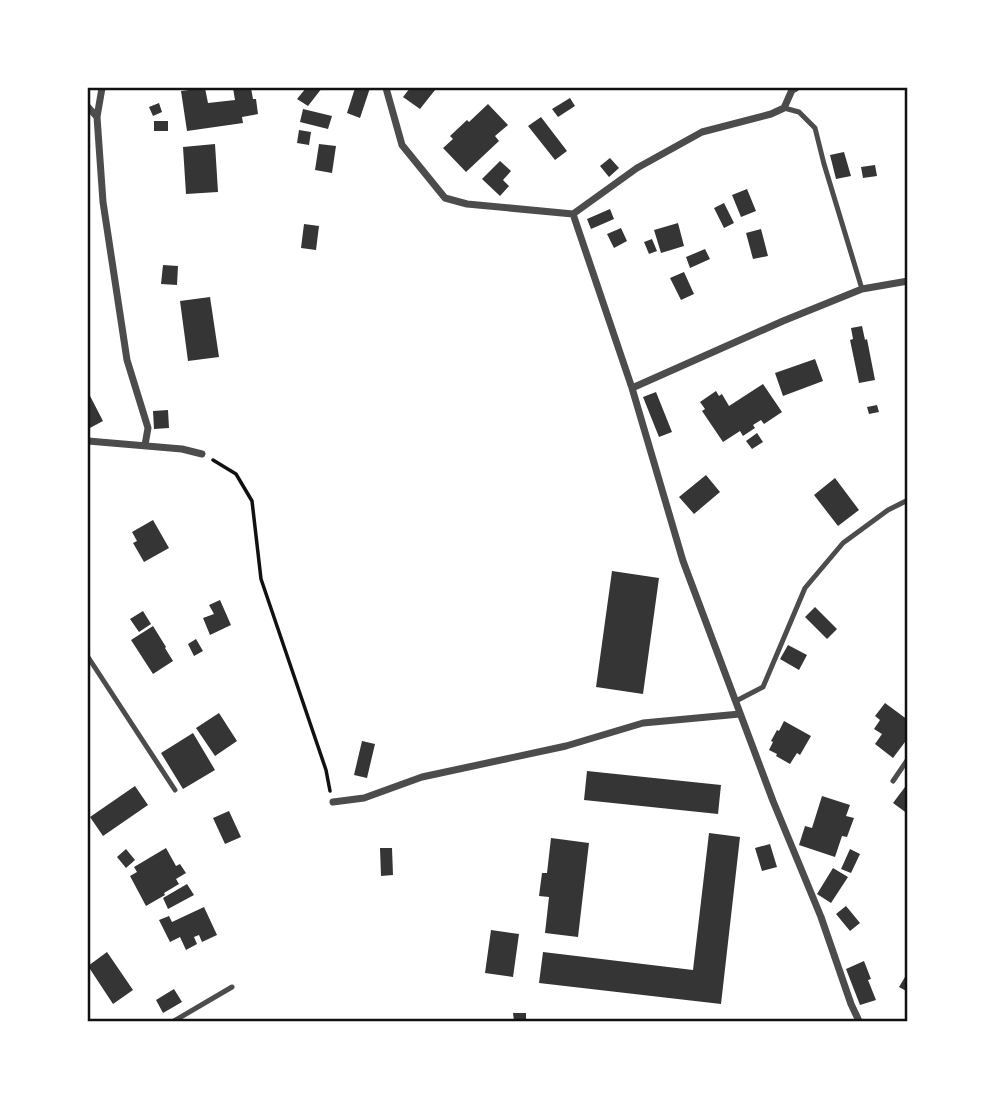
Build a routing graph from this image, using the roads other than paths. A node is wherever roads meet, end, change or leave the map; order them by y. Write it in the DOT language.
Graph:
graph roads {
  1 [pos="102,88"];
  2 [pos="386,88"];
  3 [pos="796,88"];
  4 [pos="88,107"];
  5 [pos="785,108"];
  6 [pos="97,117"];
  7 [pos="573,214"];
  8 [pos="908,281"];
  9 [pos="862,289"];
  10 [pos="632,388"];
  11 [pos="88,441"];
  12 [pos="145,445"];
  13 [pos="202,454"];
  14 [pos="908,500"];
  15 [pos="88,657"];
  16 [pos="736,701"];
  17 [pos="740,713"];
  18 [pos="908,759"];
  19 [pos="892,781"];
  20 [pos="175,790"];
  21 [pos="333,802"];
  22 [pos="232,987"];
  23 [pos="174,1021"];
  24 [pos="859,1021"];
  1 -- 6 [label="street"];
  2 -- 7 [label="street"];
  3 -- 5 [label="street"];
  4 -- 6 [label="street"];
  5 -- 7 [label="street"];
  5 -- 9 [label="lane"];
  6 -- 12 [label="street"];
  7 -- 10 [label="street"];
  8 -- 9 [label="street"];
  9 -- 10 [label="street"];
  10 -- 16 [label="street"];
  11 -- 12 [label="street"];
  12 -- 13 [label="street"];
  14 -- 16 [label="lane"];
  15 -- 20 [label="lane"];
  16 -- 17 [label="street"];
  17 -- 21 [label="street"];
  17 -- 24 [label="street"];
  18 -- 19 [label="lane"];
  22 -- 23 [label="lane"];
}
